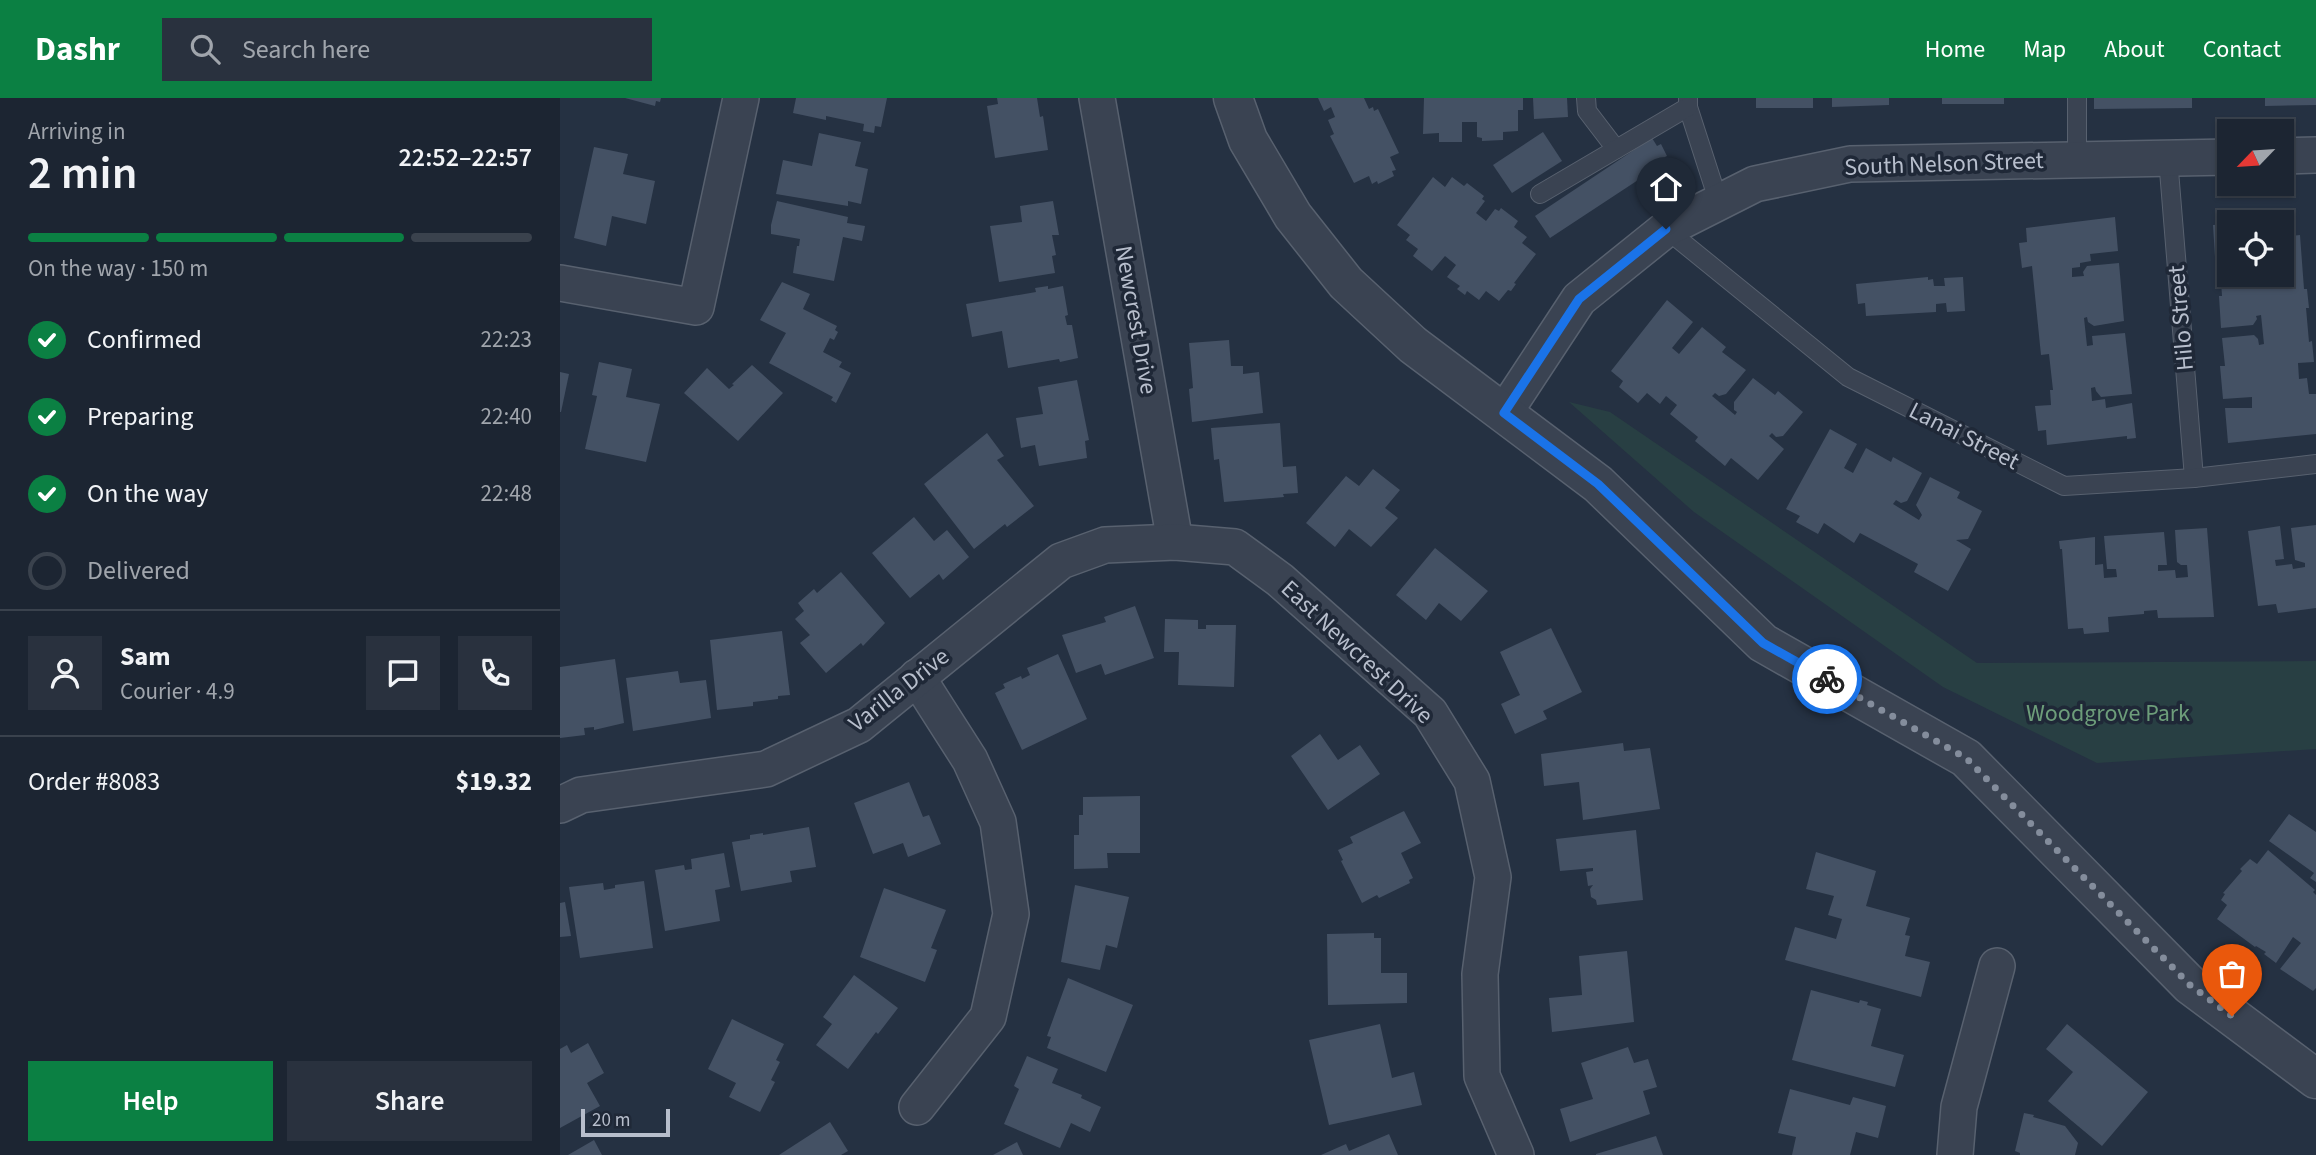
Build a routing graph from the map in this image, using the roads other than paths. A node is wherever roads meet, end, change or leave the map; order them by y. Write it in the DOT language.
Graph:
graph roads {
  1 [pos="741,98"];
  2 [pos="1097,98"];
  3 [pos="1233,98"];
  4 [pos="1586,98"];
  5 [pos="2077,98"];
  6 [pos="1688,103"];
  7 [pos="1616,149"];
  8 [pos="2316,155"];
  9 [pos="2294,156"];
  10 [pos="2217,157"];
  11 [pos="2168,158"];
  12 [pos="2077,160"];
  13 [pos="1540,194"];
  14 [pos="1718,202"];
  15 [pos="1666,229"];
  16 [pos="560,283"];
  17 [pos="1504,413"];
  18 [pos="2316,464"];
  19 [pos="2193,478"];
  20 [pos="1175,542"];
  21 [pos="916,677"];
  22 [pos="560,805"];
  23 [pos="1997,966"];
  24 [pos="2316,1079"];
  25 [pos="917,1107"];
  26 [pos="1516,1155"];
  27 [pos="1955,1155"];
  1 -- 16 [label="street"];
  2 -- 20 [label="street, Newcrest Drive"];
  3 -- 17 [label="street"];
  4 -- 7 [label="lane"];
  5 -- 12 [label="lane"];
  6 -- 7 [label="lane"];
  6 -- 14 [label="lane"];
  7 -- 13 [label="lane"];
  8 -- 9 [label="street"];
  10 -- 11 [label="street, South Nelson Street"];
  11 -- 12 [label="street, South Nelson Street"];
  11 -- 19 [label="lane, Hilo Street"];
  12 -- 14 [label="street, South Nelson Street"];
  14 -- 15 [label="street, South Nelson Street"];
  15 -- 17 [label="street, South Nelson Street"];
  15 -- 19 [label="lane, Lanai Street"];
  17 -- 24 [label="street"];
  18 -- 19 [label="lane, Lanai Street"];
  20 -- 21 [label="street, Varilla Drive"];
  20 -- 26 [label="street, East Newcrest Drive"];
  21 -- 22 [label="street, Varilla Drive"];
  21 -- 25 [label="street"];
  23 -- 27 [label="street"];
}
